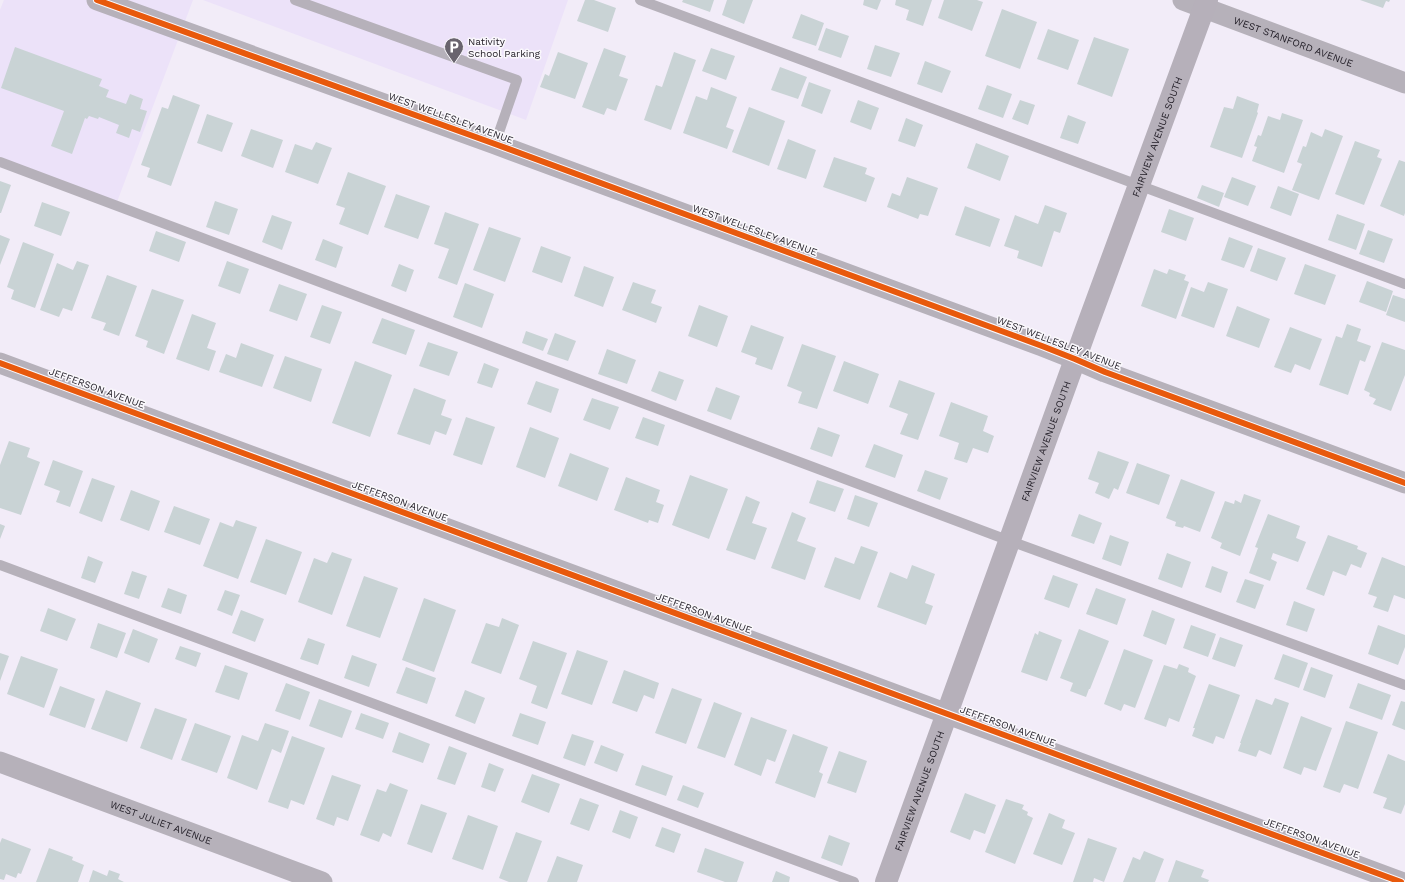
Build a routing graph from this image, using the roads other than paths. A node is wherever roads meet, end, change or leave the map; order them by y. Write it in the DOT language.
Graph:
graph roads {
  1 [pos="98,0"];
  2 [pos="295,0"];
  3 [pos="640,0"];
  4 [pos="1182,0"];
  5 [pos="1206,4"];
  6 [pos="1405,83"];
  7 [pos="495,144"];
  8 [pos="0,162"];
  9 [pos="1140,186"];
  10 [pos="1405,284"];
  11 [pos="1075,359"];
  12 [pos="0,363"];
  13 [pos="1405,483"];
  14 [pos="1010,541"];
  15 [pos="0,565"];
  16 [pos="1405,686"];
  17 [pos="947,713"];
  18 [pos="0,762"];
  19 [pos="322,882"];
  20 [pos="854,882"];
  21 [pos="886,882"];
  22 [pos="1402,882"];
  1 -- 7 [label="street, WEST WELLESLEY AVENUE"];
  2 -- 7 [label="lane"];
  3 -- 9 [label="lane"];
  4 -- 5 [label="street, WEST STANFORD AVENUE"];
  5 -- 6 [label="street, WEST STANFORD AVENUE"];
  5 -- 9 [label="street, FAIRVIEW AVENUE SOUTH"];
  7 -- 11 [label="street, WEST WELLESLEY AVENUE"];
  8 -- 14 [label="lane"];
  9 -- 10 [label="lane"];
  9 -- 11 [label="street, FAIRVIEW AVENUE SOUTH"];
  11 -- 13 [label="street, WEST WELLESLEY AVENUE"];
  11 -- 14 [label="street, FAIRVIEW AVENUE SOUTH"];
  12 -- 17 [label="street, JEFFERSON AVENUE"];
  14 -- 16 [label="lane"];
  14 -- 17 [label="street, FAIRVIEW AVENUE SOUTH"];
  15 -- 20 [label="lane"];
  17 -- 21 [label="street, FAIRVIEW AVENUE SOUTH"];
  17 -- 22 [label="street, JEFFERSON AVENUE"];
  18 -- 19 [label="street, WEST JULIET AVENUE"];
}
